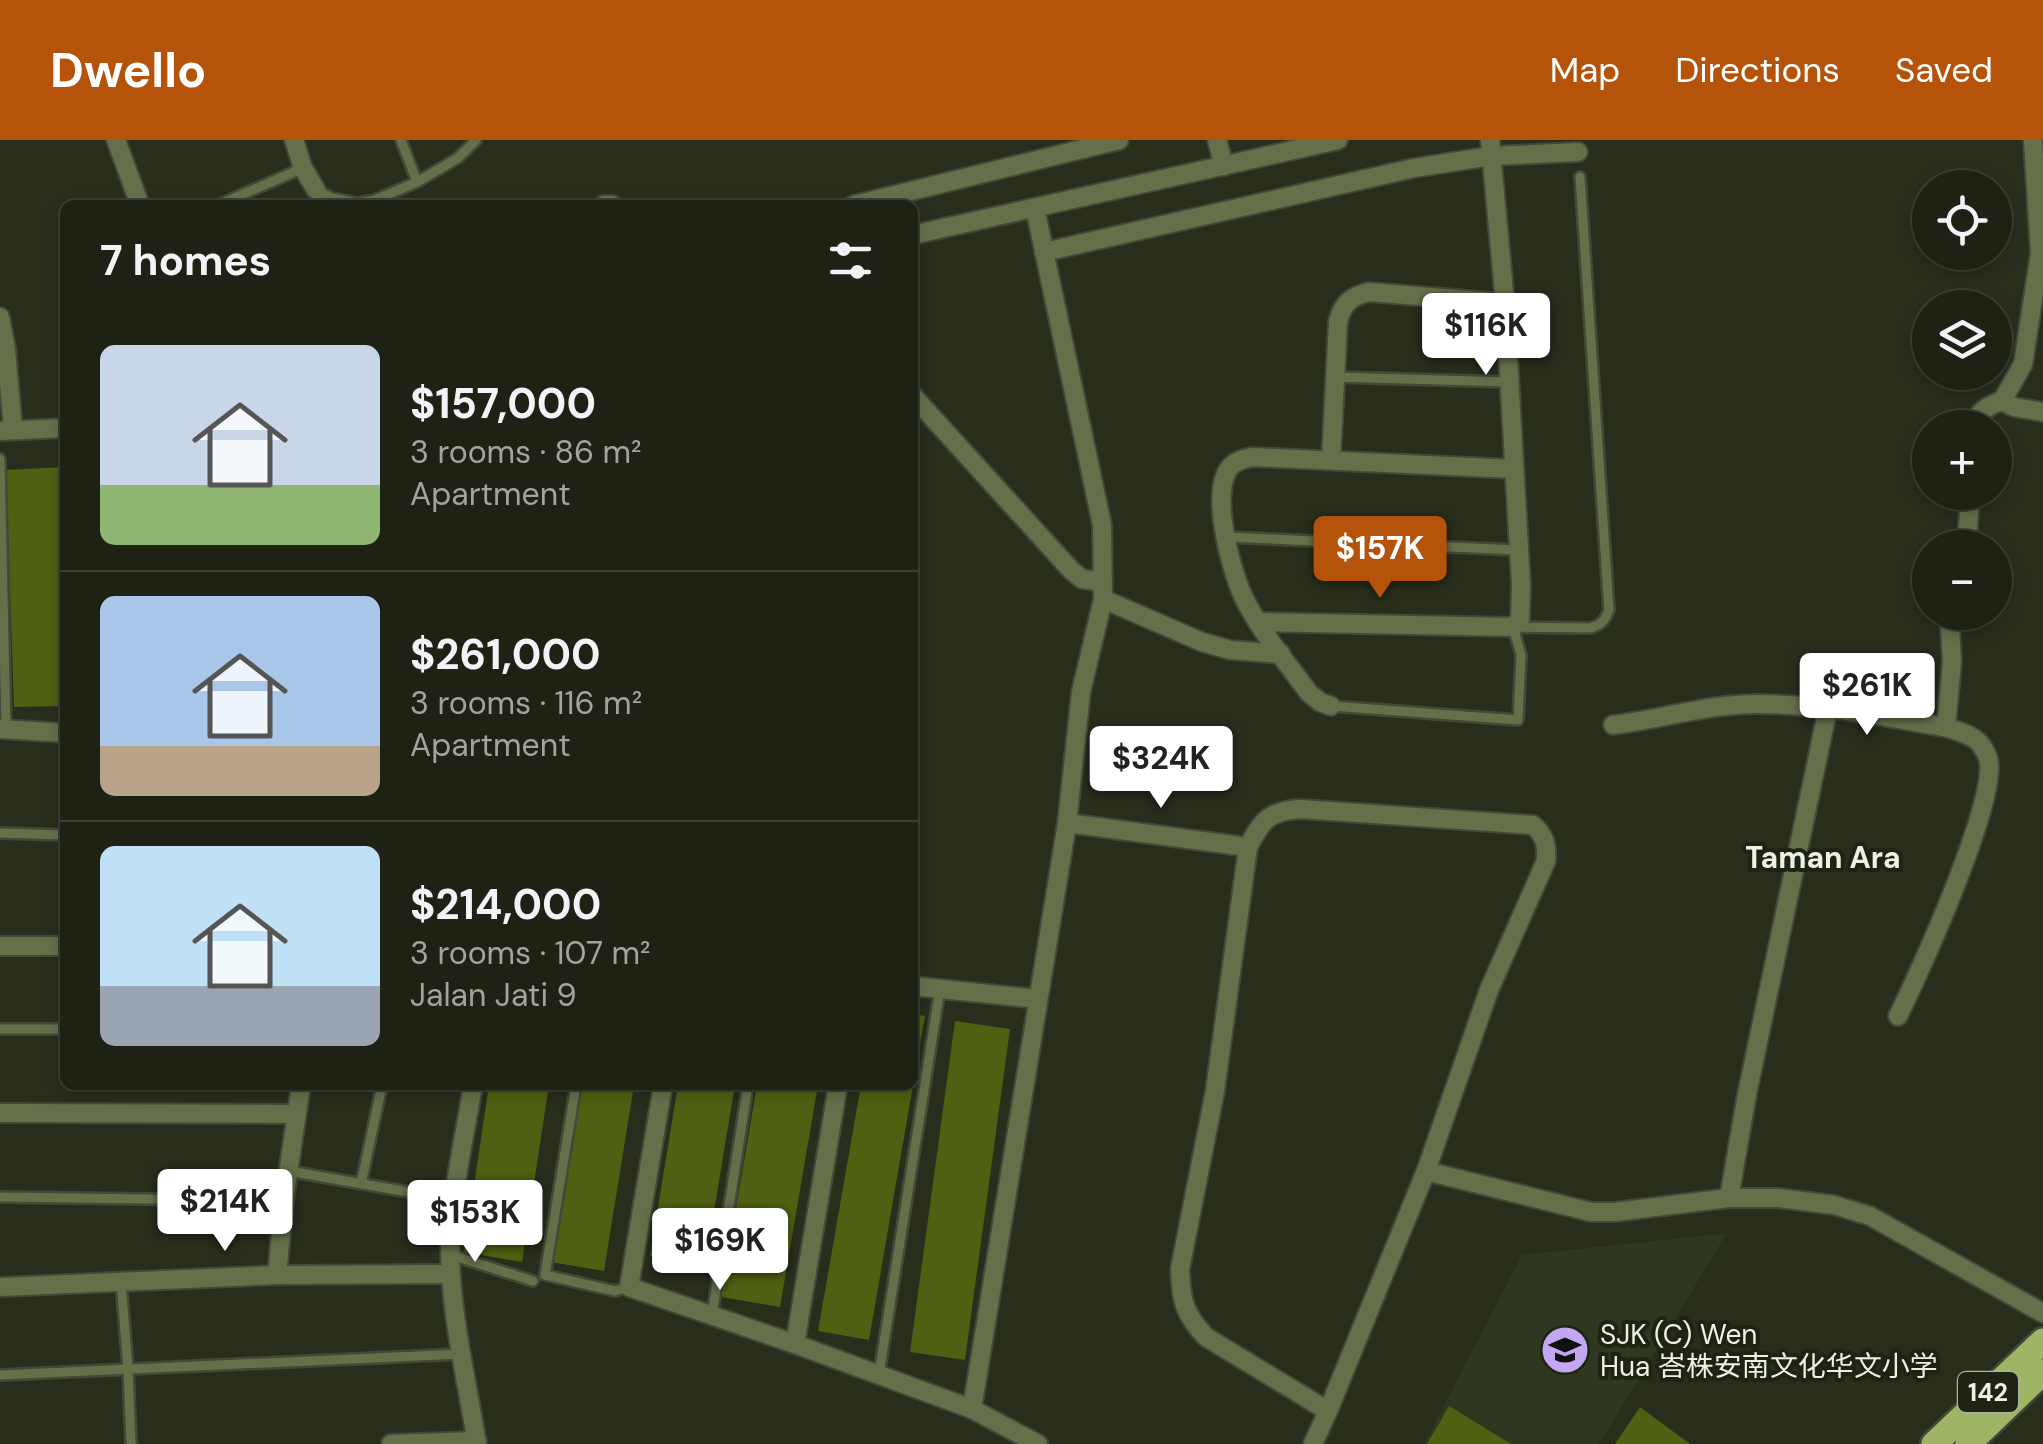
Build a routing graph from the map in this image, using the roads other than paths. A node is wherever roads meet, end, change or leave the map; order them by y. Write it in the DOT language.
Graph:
graph roads {
  1 [pos="116,140"];
  2 [pos="294,140"];
  3 [pos="401,140"];
  4 [pos="476,140"];
  5 [pos="1120,140"];
  6 [pos="1218,140"];
  7 [pos="1338,140"];
  8 [pos="2032,140"];
  9 [pos="1490,148"];
  10 [pos="1041,149"];
  11 [pos="1578,152"];
  12 [pos="1224,166"];
  13 [pos="303,168"];
  14 [pos="1580,177"];
  15 [pos="416,182"];
  16 [pos="316,190"];
  17 [pos="138,200"];
  18 [pos="229,200"];
  19 [pos="345,200"];
  20 [pos="374,200"];
  21 [pos="871,200"];
  22 [pos="1035,208"];
  23 [pos="918,234"];
  24 [pos="1044,252"];
  25 [pos="1505,303"];
  26 [pos="0,318"];
  27 [pos="1336,377"];
  28 [pos="1510,382"];
  29 [pos="918,402"];
  30 [pos="2002,402"];
  31 [pos="1984,410"];
  32 [pos="2043,412"];
  33 [pos="60,428"];
  34 [pos="7,431"];
  35 [pos="0,459"];
  36 [pos="1331,460"];
  37 [pos="1514,469"];
  38 [pos="1226,537"];
  39 [pos="1518,550"];
  40 [pos="1103,591"];
  41 [pos="1258,622"];
  42 [pos="1513,627"];
  43 [pos="1950,630"];
  44 [pos="1281,654"];
  45 [pos="1331,706"];
  46 [pos="1828,708"];
  47 [pos="1613,725"];
  48 [pos="1946,728"];
  49 [pos="3,729"];
  50 [pos="60,733"];
  51 [pos="1067,822"];
  52 [pos="0,833"];
  53 [pos="60,835"];
  54 [pos="1248,847"];
  55 [pos="0,946"];
  56 [pos="60,946"];
  57 [pos="918,987"];
  58 [pos="940,989"];
  59 [pos="1038,999"];
  60 [pos="1898,1016"];
  61 [pos="0,1029"];
  62 [pos="60,1030"];
  63 [pos="299,1090"];
  64 [pos="381,1090"];
  65 [pos="472,1090"];
  66 [pos="575,1090"];
  67 [pos="661,1090"];
  68 [pos="747,1090"];
  69 [pos="837,1090"];
  70 [pos="0,1113"];
  71 [pos="296,1114"];
  72 [pos="288,1170"];
  73 [pos="1426,1171"];
  74 [pos="362,1184"];
  75 [pos="0,1197"];
  76 [pos="1728,1198"];
  77 [pos="454,1200"];
  78 [pos="284,1201"];
  79 [pos="451,1265"];
  80 [pos="278,1275"];
  81 [pos="533,1281"];
  82 [pos="121,1282"];
  83 [pos="0,1287"];
  84 [pos="629,1287"];
  85 [pos="2043,1314"];
  86 [pos="712,1315"];
  87 [pos="2043,1341"];
  88 [pos="795,1344"];
  89 [pos="461,1354"];
  90 [pos="128,1369"];
  91 [pos="2043,1372"];
  92 [pos="879,1374"];
  93 [pos="0,1376"];
  94 [pos="972,1409"];
  95 [pos="1328,1411"];
  96 [pos="477,1442"];
  97 [pos="131,1444"];
  98 [pos="391,1444"];
  99 [pos="1038,1444"];
  100 [pos="1313,1444"];
  101 [pos="1934,1444"];
  102 [pos="1968,1444"];
  1 -- 17 [label="street"];
  2 -- 13 [label="street"];
  3 -- 15 [label="lane"];
  4 -- 15 [label="lane"];
  5 -- 10 [label="street"];
  6 -- 12 [label="street"];
  7 -- 12 [label="street"];
  8 -- 30 [label="street"];
  9 -- 11 [label="street"];
  9 -- 24 [label="street"];
  9 -- 25 [label="street"];
  10 -- 21 [label="street"];
  12 -- 22 [label="street"];
  13 -- 16 [label="street"];
  13 -- 18 [label="lane"];
  14 -- 42 [label="lane"];
  15 -- 20 [label="lane"];
  16 -- 19 [label="lane"];
  22 -- 23 [label="street"];
  22 -- 24 [label="street"];
  24 -- 40 [label="street"];
  25 -- 27 [label="street"];
  25 -- 28 [label="street"];
  26 -- 34 [label="street"];
  27 -- 28 [label="lane"];
  27 -- 36 [label="street"];
  28 -- 37 [label="street"];
  29 -- 40 [label="street"];
  30 -- 31 [label="street"];
  30 -- 32 [label="street"];
  33 -- 34 [label="street"];
  35 -- 49 [label="lane"];
  36 -- 37 [label="street"];
  36 -- 38 [label="street"];
  37 -- 39 [label="street"];
  38 -- 39 [label="lane"];
  38 -- 41 [label="street"];
  39 -- 42 [label="street"];
  40 -- 44 [label="street"];
  40 -- 51 [label="street"];
  41 -- 42 [label="street"];
  41 -- 44 [label="street"];
  42 -- 45 [label="lane"];
  43 -- 48 [label="street"];
  44 -- 45 [label="street"];
  46 -- 47 [label="street"];
  46 -- 48 [label="street"];
  46 -- 76 [label="street"];
  48 -- 60 [label="street"];
  49 -- 50 [label="street"];
  51 -- 54 [label="street"];
  51 -- 59 [label="street"];
  52 -- 53 [label="lane"];
  54 -- 73 [label="street"];
  54 -- 95 [label="street"];
  55 -- 56 [label="street"];
  57 -- 58 [label="street"];
  58 -- 59 [label="street"];
  58 -- 92 [label="lane"];
  59 -- 94 [label="street"];
  61 -- 62 [label="lane"];
  63 -- 71 [label="street"];
  64 -- 74 [label="lane"];
  65 -- 77 [label="street"];
  66 -- 84 [label="lane"];
  67 -- 84 [label="street"];
  68 -- 86 [label="lane"];
  69 -- 88 [label="street"];
  70 -- 71 [label="street"];
  71 -- 72 [label="street"];
  72 -- 74 [label="lane"];
  72 -- 78 [label="street"];
  73 -- 76 [label="street"];
  73 -- 95 [label="street"];
  74 -- 77 [label="lane"];
  75 -- 78 [label="lane"];
  76 -- 85 [label="street"];
  77 -- 79 [label="street"];
  78 -- 80 [label="street"];
  79 -- 80 [label="street"];
  79 -- 81 [label="lane"];
  79 -- 89 [label="street"];
  80 -- 82 [label="street"];
  82 -- 83 [label="street"];
  82 -- 90 [label="lane"];
  84 -- 86 [label="street"];
  86 -- 88 [label="street"];
  87 -- 101 [label="main road, 142"];
  88 -- 92 [label="street"];
  89 -- 90 [label="lane"];
  89 -- 96 [label="street"];
  90 -- 93 [label="lane"];
  90 -- 97 [label="lane"];
  91 -- 102 [label="main road, 142"];
  92 -- 94 [label="street"];
  94 -- 99 [label="street"];
  95 -- 100 [label="street"];
  96 -- 98 [label="street"];
}
